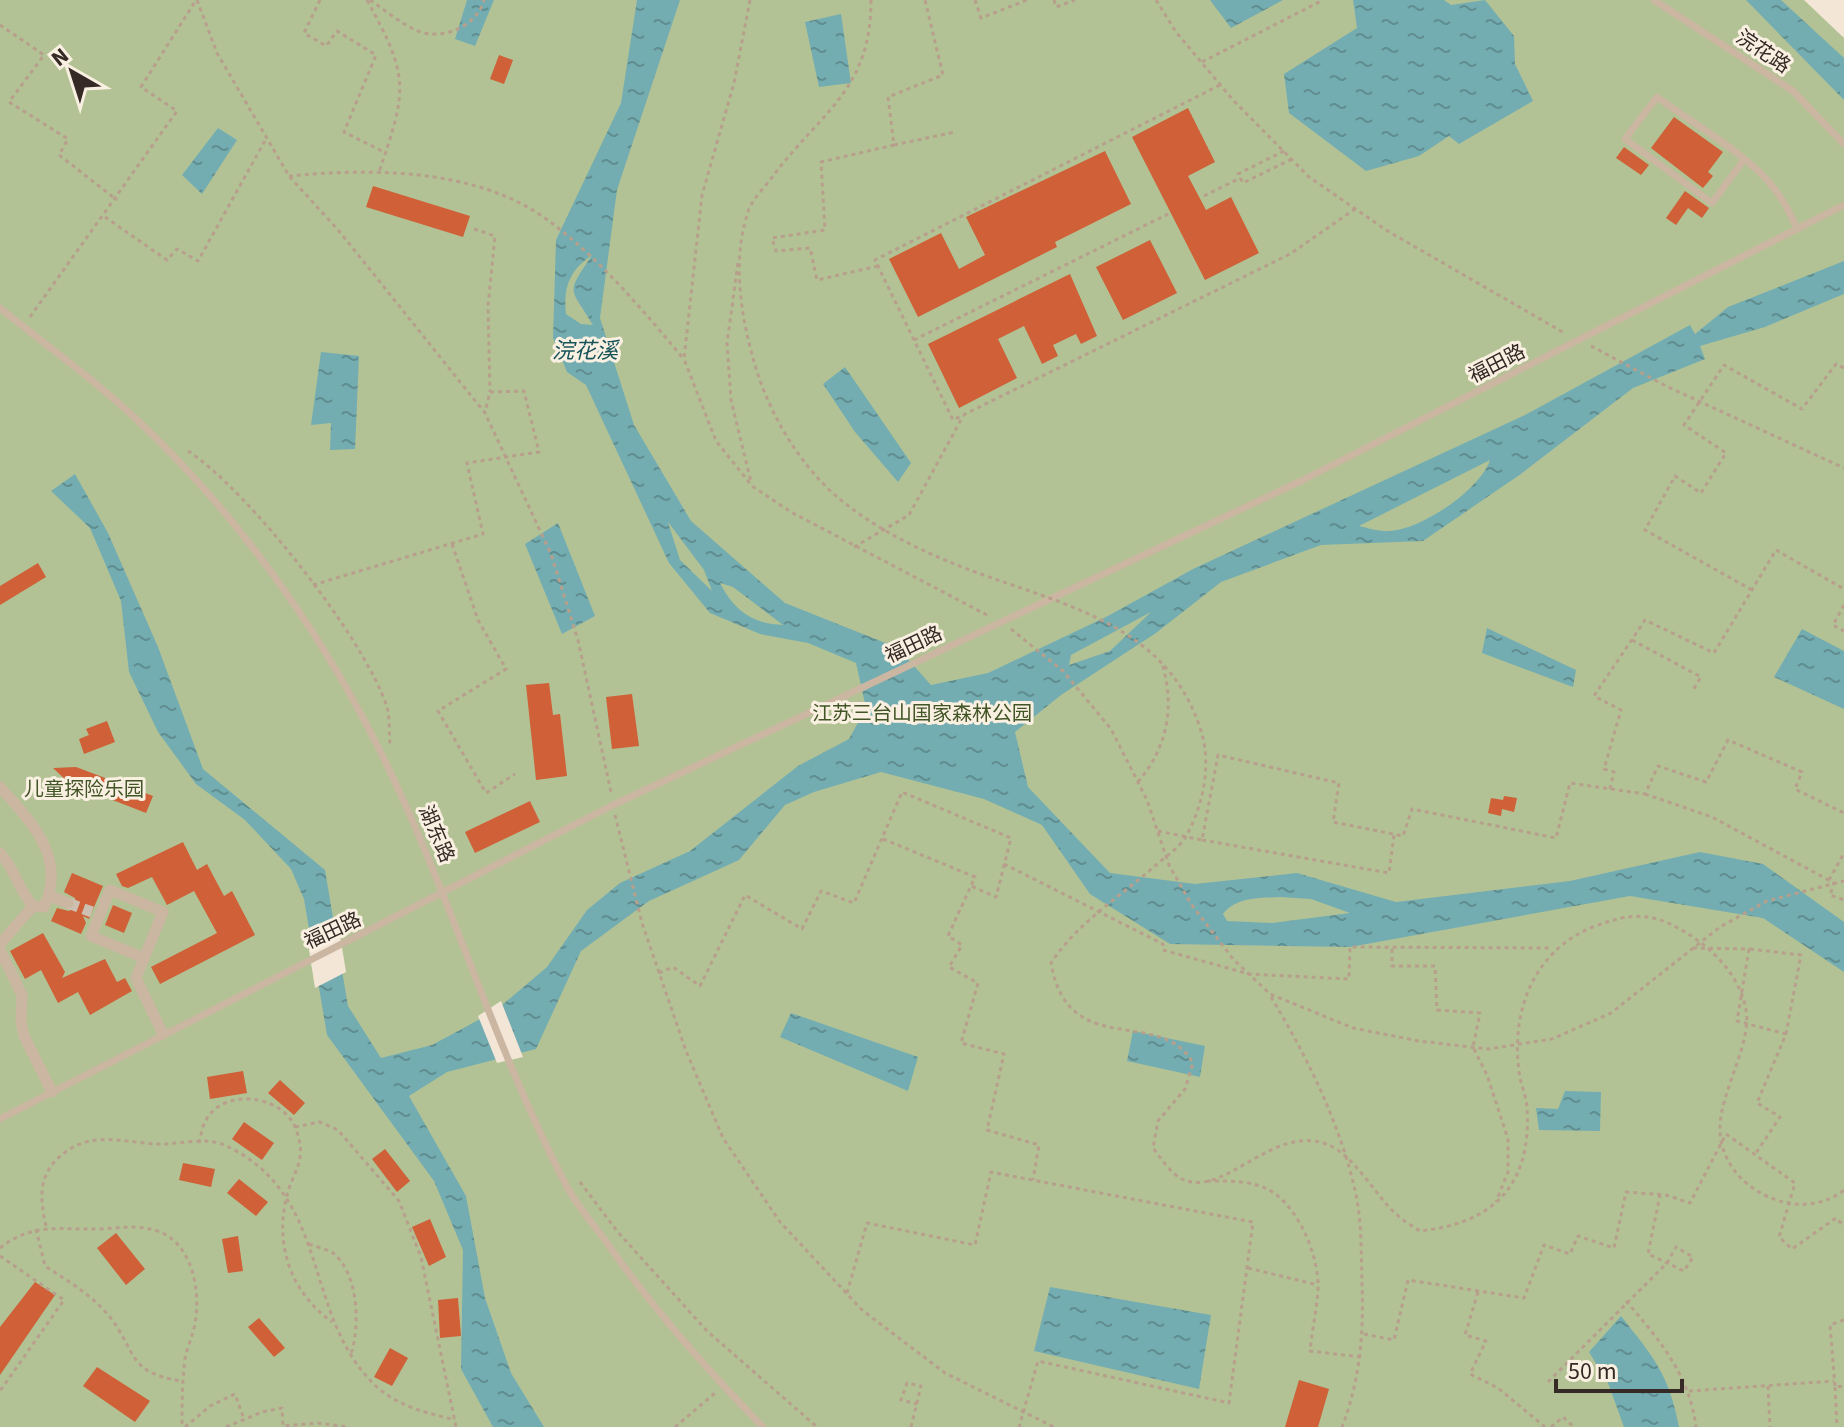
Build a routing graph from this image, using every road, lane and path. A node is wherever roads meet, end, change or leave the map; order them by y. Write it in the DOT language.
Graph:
graph roads {
  1 [pos="197,0"];
  2 [pos="320,0"];
  3 [pos="369,0"];
  4 [pos="484,0"];
  5 [pos="750,0"];
  6 [pos="871,0"];
  7 [pos="925,0"];
  8 [pos="975,0"];
  9 [pos="1027,0"];
  10 [pos="1054,0"];
  11 [pos="1075,0"];
  12 [pos="1156,0"];
  13 [pos="1323,0"];
  14 [pos="1654,0"];
  15 [pos="0,25"];
  16 [pos="1202,62"];
  17 [pos="1220,85"];
  18 [pos="955,132"];
  19 [pos="266,139"];
  20 [pos="1844,144"];
  21 [pos="894,145"];
  22 [pos="1284,151"];
  23 [pos="386,153"];
  24 [pos="1292,159"];
  25 [pos="1743,161"];
  26 [pos="379,172"];
  27 [pos="289,176"];
  28 [pos="1241,178"];
  29 [pos="1204,196"];
  30 [pos="117,200"];
  31 [pos="1844,205"];
  32 [pos="1355,209"];
  33 [pos="1168,214"];
  34 [pos="105,217"];
  35 [pos="474,229"];
  36 [pos="1798,229"];
  37 [pos="738,263"];
  38 [pos="878,266"];
  39 [pos="0,308"];
  40 [pos="23,327"];
  41 [pos="914,340"];
  42 [pos="1578,340"];
  43 [pos="684,359"];
  44 [pos="1844,368"];
  45 [pos="490,392"];
  46 [pos="1699,401"];
  47 [pos="485,413"];
  48 [pos="964,416"];
  49 [pos="506,458"];
  50 [pos="1844,468"];
  51 [pos="752,486"];
  52 [pos="452,544"];
  53 [pos="854,547"];
  54 [pos="313,585"];
  55 [pos="1844,589"];
  56 [pos="1752,590"];
  57 [pos="1844,605"];
  58 [pos="1000,623"];
  59 [pos="1844,631"];
  60 [pos="1632,640"];
  61 [pos="1162,663"];
  62 [pos="1693,690"];
  63 [pos="515,774"];
  64 [pos="1138,782"];
  65 [pos="0,787"];
  66 [pos="1610,789"];
  67 [pos="1645,794"];
  68 [pos="613,805"];
  69 [pos="1844,813"];
  70 [pos="1158,831"];
  71 [pos="1394,835"];
  72 [pos="882,838"];
  73 [pos="1202,840"];
  74 [pos="0,853"];
  75 [pos="1844,853"];
  76 [pos="1004,864"];
  77 [pos="1844,881"];
  78 [pos="1827,882"];
  79 [pos="1834,883"];
  80 [pos="971,886"];
  81 [pos="443,894"];
  82 [pos="50,896"];
  83 [pos="1844,900"];
  84 [pos="68,903"];
  85 [pos="33,906"];
  86 [pos="0,944"];
  87 [pos="1549,948"];
  88 [pos="1693,948"];
  89 [pos="1392,949"];
  90 [pos="1749,949"];
  91 [pos="0,950"];
  92 [pos="144,958"];
  93 [pos="659,973"];
  94 [pos="1249,974"];
  95 [pos="1270,994"];
  96 [pos="163,1034"];
  97 [pos="1786,1034"];
  98 [pos="1473,1047"];
  99 [pos="52,1092"];
  100 [pos="0,1119"];
  101 [pos="295,1127"];
  102 [pos="199,1143"];
  103 [pos="1755,1154"];
  104 [pos="571,1171"];
  105 [pos="1033,1180"];
  106 [pos="1207,1181"];
  107 [pos="1844,1190"];
  108 [pos="1660,1195"];
  109 [pos="286,1197"];
  110 [pos="1496,1202"];
  111 [pos="46,1226"];
  112 [pos="1844,1226"];
  113 [pos="36,1229"];
  114 [pos="309,1244"];
  115 [pos="0,1248"];
  116 [pos="0,1256"];
  117 [pos="1667,1263"];
  118 [pos="1247,1268"];
  119 [pos="1318,1285"];
  120 [pos="1478,1291"];
  121 [pos="847,1294"];
  122 [pos="1626,1301"];
  123 [pos="1844,1320"];
  124 [pos="333,1322"];
  125 [pos="1364,1334"];
  126 [pos="351,1354"];
  127 [pos="1361,1357"];
  128 [pos="183,1381"];
  129 [pos="1548,1382"];
  130 [pos="1835,1384"];
  131 [pos="723,1386"];
  132 [pos="1768,1386"];
  133 [pos="1844,1386"];
  134 [pos="0,1391"];
  135 [pos="1689,1391"];
  136 [pos="917,1404"];
  137 [pos="1023,1412"];
  138 [pos="244,1419"];
  139 [pos="455,1420"];
  140 [pos="184,1427"];
  141 [pos="226,1427"];
  142 [pos="348,1427"];
  143 [pos="456,1427"];
  144 [pos="675,1427"];
  145 [pos="763,1427"];
  146 [pos="817,1427"];
  147 [pos="911,1427"];
  148 [pos="1019,1427"];
  149 [pos="1054,1427"];
  150 [pos="1342,1427"];
  151 [pos="1545,1427"];
  152 [pos="1551,1427"];
  153 [pos="1574,1427"];
  154 [pos="1696,1427"];
  155 [pos="1770,1427"];
  156 [pos="1837,1427"];
  1 -- 19 [label="path"];
  1 -- 30 [label="path"];
  2 -- 23 [label="path"];
  3 -- 4 [label="path"];
  3 -- 23 [label="path"];
  5 -- 43 [label="path"];
  6 -- 37 [label="path, bridge"];
  7 -- 21 [label="path"];
  8 -- 9 [label="path"];
  10 -- 11 [label="path"];
  12 -- 16 [label="path"];
  13 -- 16 [label="path"];
  14 -- 20 [label="lane, 浣花路"];
  15 -- 30 [label="path"];
  16 -- 17 [label="path"];
  17 -- 22 [label="path"];
  17 -- 38 [label="path"];
  18 -- 21 [label="path"];
  19 -- 27 [label="path"];
  19 -- 34 [label="path"];
  21 -- 38 [label="path"];
  22 -- 24 [label="path"];
  22 -- 28 [label="path"];
  23 -- 26 [label="path"];
  24 -- 28 [label="path"];
  24 -- 32 [label="path"];
  25 -- 25 [label="lane"];
  25 -- 36 [label="lane"];
  26 -- 27 [label="path"];
  26 -- 43 [label="path"];
  27 -- 47 [label="path"];
  28 -- 29 [label="path"];
  30 -- 34 [label="path"];
  31 -- 36 [label="lane, 福田路"];
  32 -- 42 [label="path"];
  32 -- 48 [label="path"];
  33 -- 41 [label="path"];
  34 -- 40 [label="path"];
  35 -- 45 [label="path"];
  36 -- 42 [label="lane, 福田路"];
  37 -- 51 [label="path, bridge"];
  37 -- 61 [label="path, bridge"];
  38 -- 41 [label="path"];
  39 -- 40 [label="lane, 湖东路"];
  40 -- 81 [label="lane, 湖东路"];
  41 -- 48 [label="path"];
  42 -- 46 [label="path"];
  42 -- 58 [label="lane, 福田路"];
  43 -- 51 [label="path"];
  44 -- 46 [label="path"];
  45 -- 47 [label="path"];
  45 -- 49 [label="path"];
  46 -- 50 [label="path"];
  46 -- 56 [label="path"];
  47 -- 49 [label="path"];
  48 -- 53 [label="path"];
  49 -- 52 [label="path"];
  49 -- 68 [label="path"];
  51 -- 53 [label="path"];
  52 -- 54 [label="path"];
  52 -- 63 [label="path"];
  53 -- 58 [label="path"];
  55 -- 56 [label="path"];
  56 -- 60 [label="path"];
  57 -- 59 [label="path"];
  58 -- 64 [label="path"];
  58 -- 68 [label="lane, 福田路"];
  60 -- 62 [label="path"];
  60 -- 66 [label="path"];
  61 -- 64 [label="path"];
  61 -- 106 [label="path, bridge"];
  64 -- 70 [label="path"];
  65 -- 82 [label="street"];
  66 -- 67 [label="path"];
  66 -- 71 [label="path"];
  67 -- 69 [label="path"];
  67 -- 78 [label="path"];
  68 -- 81 [label="lane, 福田路"];
  68 -- 93 [label="path"];
  70 -- 73 [label="path"];
  70 -- 94 [label="path"];
  71 -- 73 [label="path"];
  71 -- 73 [label="path"];
  72 -- 76 [label="path"];
  72 -- 80 [label="path"];
  72 -- 93 [label="path"];
  74 -- 85 [label="street"];
  75 -- 78 [label="path"];
  76 -- 80 [label="path"];
  76 -- 94 [label="path"];
  77 -- 79 [label="path"];
  78 -- 79 [label="path"];
  78 -- 88 [label="path"];
  79 -- 83 [label="path"];
  80 -- 105 [label="path"];
  81 -- 96 [label="lane, 福田路"];
  81 -- 131 [label="lane, 湖东路"];
  82 -- 84 [label="street"];
  82 -- 85 [label="street"];
  85 -- 86 [label="street"];
  87 -- 89 [label="path"];
  88 -- 90 [label="path"];
  88 -- 98 [label="path"];
  89 -- 94 [label="path"];
  89 -- 98 [label="path"];
  90 -- 97 [label="path"];
  90 -- 97 [label="path"];
  91 -- 99 [label="street"];
  92 -- 92 [label="street"];
  92 -- 96 [label="street"];
  93 -- 121 [label="path"];
  94 -- 95 [label="path"];
  95 -- 98 [label="path"];
  95 -- 125 [label="path"];
  96 -- 99 [label="lane, 福田路"];
  97 -- 103 [label="path"];
  98 -- 110 [label="path"];
  99 -- 100 [label="lane, 福田路"];
  101 -- 102 [label="path"];
  101 -- 109 [label="path"];
  101 -- 139 [label="path"];
  102 -- 109 [label="path"];
  102 -- 111 [label="path"];
  103 -- 108 [label="path"];
  103 -- 112 [label="path"];
  104 -- 146 [label="path"];
  105 -- 118 [label="path"];
  105 -- 121 [label="path"];
  106 -- 110 [label="path, bridge"];
  106 -- 119 [label="path"];
  107 -- 110 [label="path, bridge"];
  108 -- 117 [label="path"];
  108 -- 120 [label="path"];
  109 -- 114 [label="path"];
  109 -- 124 [label="path"];
  111 -- 113 [label="path"];
  111 -- 128 [label="path"];
  113 -- 115 [label="path"];
  113 -- 128 [label="path"];
  114 -- 124 [label="path"];
  114 -- 126 [label="path"];
  116 -- 134 [label="path"];
  117 -- 117 [label="path"];
  117 -- 122 [label="path"];
  118 -- 119 [label="path"];
  118 -- 137 [label="path"];
  119 -- 127 [label="path"];
  120 -- 125 [label="path"];
  120 -- 151 [label="path"];
  121 -- 137 [label="path"];
  122 -- 129 [label="path"];
  122 -- 135 [label="path"];
  123 -- 130 [label="path"];
  124 -- 126 [label="path"];
  125 -- 127 [label="path"];
  126 -- 139 [label="path"];
  127 -- 150 [label="path"];
  128 -- 140 [label="path"];
  130 -- 132 [label="path"];
  130 -- 133 [label="path"];
  130 -- 156 [label="path"];
  131 -- 144 [label="path"];
  131 -- 145 [label="lane, 湖东路"];
  132 -- 135 [label="path"];
  132 -- 155 [label="path"];
  135 -- 154 [label="path"];
  136 -- 136 [label="path"];
  136 -- 147 [label="path"];
  137 -- 148 [label="path"];
  137 -- 149 [label="path"];
  138 -- 140 [label="path"];
  138 -- 141 [label="path"];
  138 -- 142 [label="path"];
  139 -- 143 [label="path"];
  152 -- 153 [label="path"];
}
